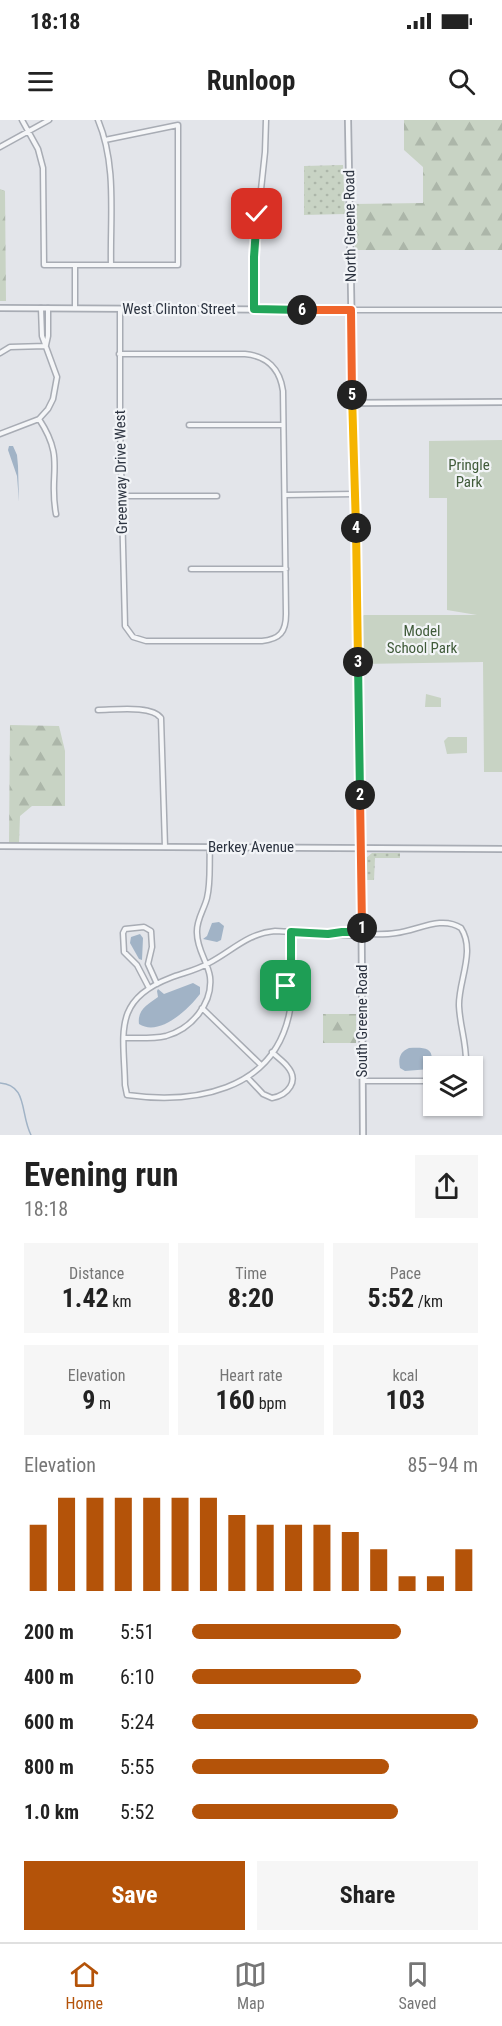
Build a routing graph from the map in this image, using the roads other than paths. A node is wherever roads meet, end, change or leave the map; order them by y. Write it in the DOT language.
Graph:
graph roads {
  1 [pos="22,120"];
  2 [pos="49,120"];
  3 [pos="98,120"];
  4 [pos="266,120"];
  5 [pos="348,120"];
  6 [pos="29,132"];
  7 [pos="105,140"];
  8 [pos="0,147"];
  9 [pos="111,265"];
  10 [pos="75,266"];
  11 [pos="0,308"];
  12 [pos="41,308"];
  13 [pos="48,308"];
  14 [pos="75,308"];
  15 [pos="120,309"];
  16 [pos="254,309"];
  17 [pos="502,309"];
  18 [pos="351,310"];
  19 [pos="45,346"];
  20 [pos="0,353"];
  21 [pos="119,354"];
  22 [pos="502,402"];
  23 [pos="353,403"];
  24 [pos="39,419"];
  25 [pos="189,425"];
  26 [pos="283,425"];
  27 [pos="0,434"];
  28 [pos="355,494"];
  29 [pos="285,495"];
  30 [pos="121,496"];
  31 [pos="217,496"];
  32 [pos="56,514"];
  33 [pos="191,569"];
  34 [pos="286,569"];
  35 [pos="98,710"];
  36 [pos="0,846"];
  37 [pos="165,847"];
  38 [pos="210,847"];
  39 [pos="361,848"];
  40 [pos="502,849"];
  41 [pos="291,932"];
  42 [pos="362,934"];
  43 [pos="206,965"];
  44 [pos="157,984"];
  45 [pos="291,986"];
  46 [pos="149,988"];
  47 [pos="291,1006"];
  48 [pos="202,1008"];
  49 [pos="124,1038"];
  50 [pos="272,1052"];
  51 [pos="466,1056"];
  52 [pos="261,1065"];
  53 [pos="247,1077"];
  54 [pos="363,1081"];
  55 [pos="423,1081"];
  56 [pos="363,1135"];
  1 -- 6 [label="street"];
  2 -- 6 [label="street"];
  3 -- 7 [label="street"];
  4 -- 16 [label="street"];
  5 -- 18 [label="street, North Greene Road"];
  6 -- 8 [label="street"];
  6 -- 10 [label="street"];
  7 -- 9 [label="street"];
  7 -- 9 [label="street"];
  9 -- 10 [label="street"];
  10 -- 14 [label="street"];
  11 -- 12 [label="street, West Clinton Street"];
  12 -- 13 [label="street, West Clinton Street"];
  12 -- 19 [label="street"];
  13 -- 14 [label="street, West Clinton Street"];
  13 -- 19 [label="street"];
  14 -- 15 [label="street, West Clinton Street"];
  15 -- 16 [label="street, West Clinton Street"];
  15 -- 21 [label="street, Greenway Drive West"];
  16 -- 18 [label="street, West Clinton Street"];
  17 -- 18 [label="street, West Clinton Street"];
  18 -- 23 [label="street, North Greene Road"];
  19 -- 20 [label="street"];
  19 -- 24 [label="street"];
  21 -- 26 [label="street"];
  21 -- 30 [label="street, Greenway Drive West"];
  22 -- 23 [label="street"];
  23 -- 28 [label="street, South Greene Road"];
  24 -- 27 [label="street"];
  24 -- 32 [label="street"];
  25 -- 26 [label="street"];
  26 -- 29 [label="street"];
  28 -- 29 [label="street"];
  28 -- 39 [label="street, South Greene Road"];
  29 -- 34 [label="street"];
  30 -- 31 [label="street"];
  30 -- 34 [label="street, Greenway Drive West"];
  33 -- 34 [label="street"];
  35 -- 37 [label="street"];
  36 -- 37 [label="street, Berkey Avenue"];
  37 -- 38 [label="street, Berkey Avenue"];
  38 -- 39 [label="street, Berkey Avenue"];
  38 -- 43 [label="street"];
  39 -- 40 [label="street, Berkey Avenue"];
  39 -- 42 [label="street, South Greene Road"];
  41 -- 42 [label="street"];
  41 -- 43 [label="street"];
  41 -- 45 [label="street"];
  42 -- 51 [label="street"];
  42 -- 54 [label="street, South Greene Road"];
  43 -- 44 [label="street"];
  43 -- 48 [label="street"];
  44 -- 46 [label="street"];
  44 -- 46 [label="street"];
  45 -- 47 [label="street"];
  45 -- 47 [label="street"];
  46 -- 49 [label="street"];
  47 -- 50 [label="street"];
  48 -- 49 [label="street"];
  48 -- 52 [label="street"];
  49 -- 53 [label="street"];
  50 -- 52 [label="street"];
  50 -- 53 [label="street"];
  52 -- 53 [label="street"];
  54 -- 55 [label="street"];
  54 -- 56 [label="street, South Greene Road"];
}
